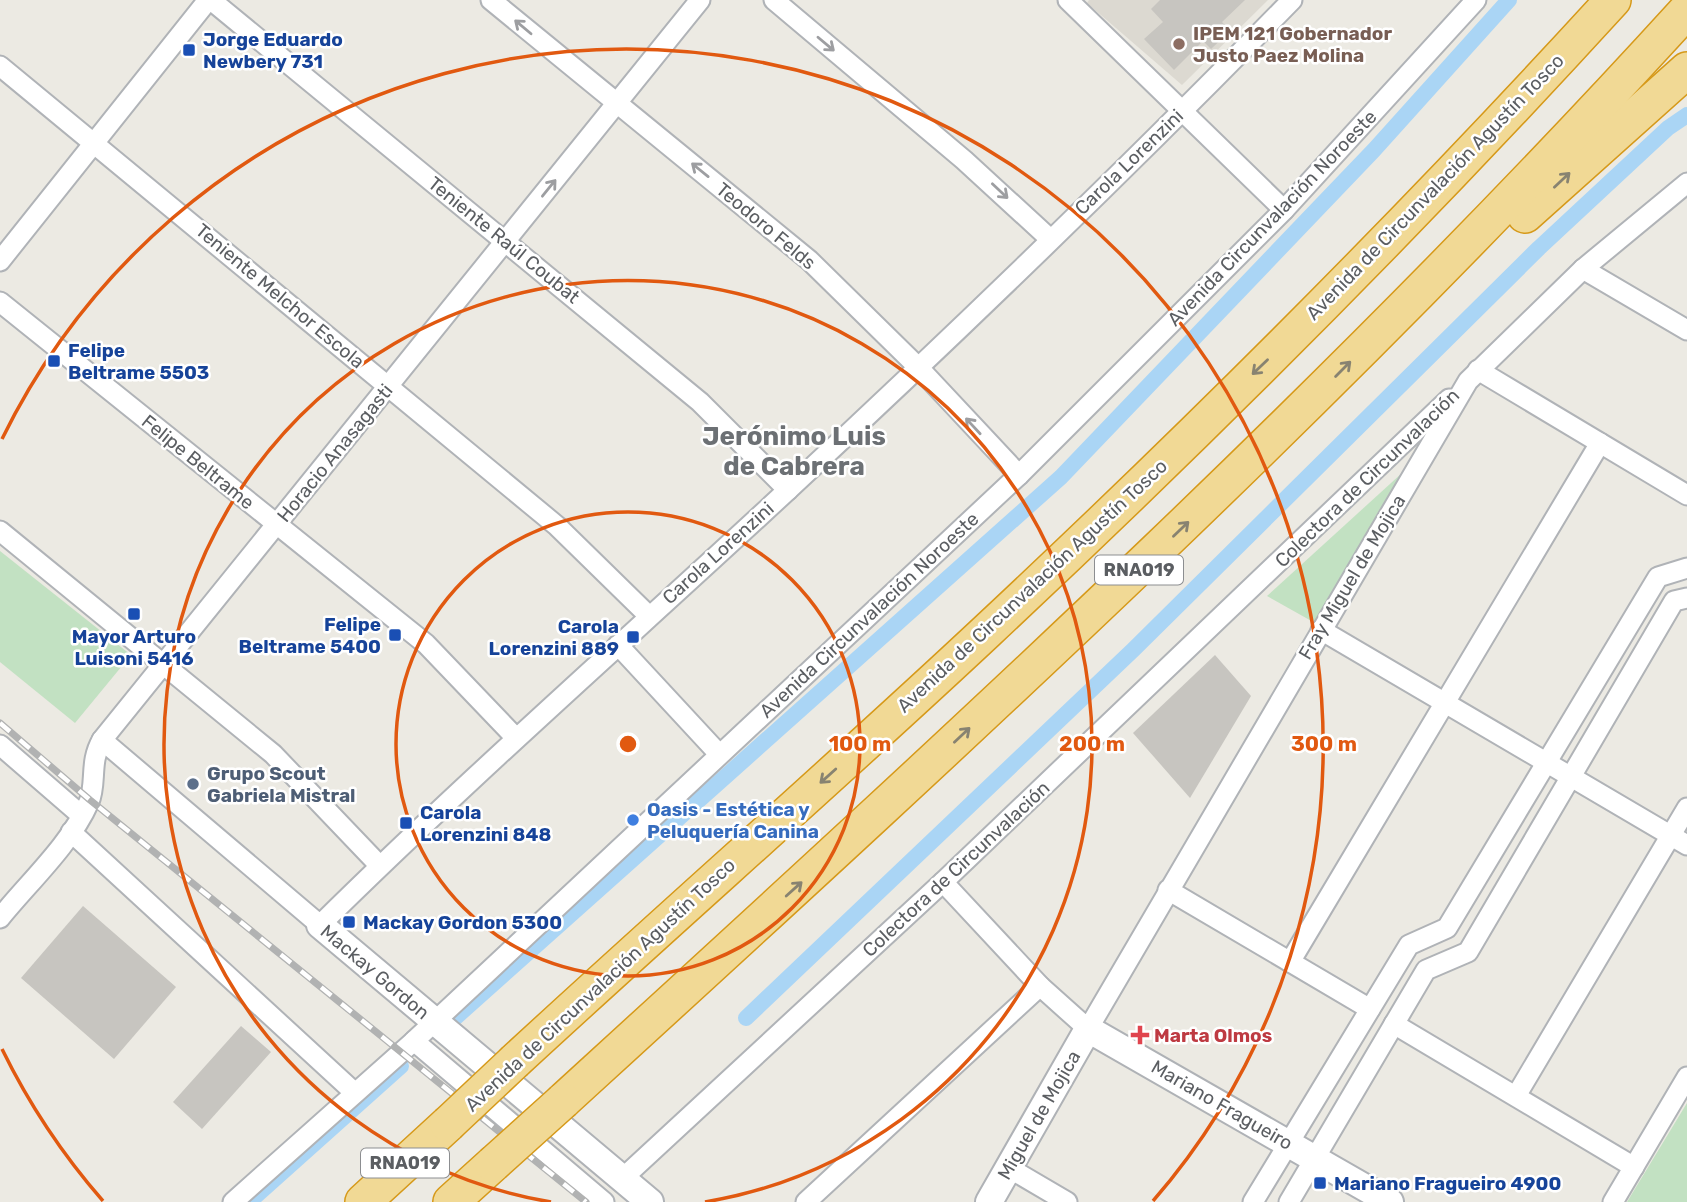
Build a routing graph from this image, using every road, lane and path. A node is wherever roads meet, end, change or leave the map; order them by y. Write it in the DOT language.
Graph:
graph roads {
  1 [pos="210,0"];
  2 [pos="491,0"];
  3 [pos="699,0"];
  4 [pos="774,0"];
  5 [pos="1292,0"];
  6 [pos="1476,0"];
  7 [pos="1591,0"];
  8 [pos="1613,0"];
  9 [pos="1072,1"];
  10 [pos="1687,10"];
  11 [pos="0,66"];
  12 [pos="1687,70"];
  13 [pos="617,104"];
  14 [pos="1183,112"];
  15 [pos="94,142"];
  16 [pos="1687,184"];
  17 [pos="1284,211"];
  18 [pos="1049,238"];
  19 [pos="507,241"];
  20 [pos="0,261"];
  21 [pos="1583,268"];
  22 [pos="0,302"];
  23 [pos="1396,317"];
  24 [pos="1687,330"];
  25 [pos="1287,341"];
  26 [pos="918,368"];
  27 [pos="1473,375"];
  28 [pos="389,387"];
  29 [pos="1600,443"];
  30 [pos="1390,454"];
  31 [pos="1019,475"];
  32 [pos="1410,480"];
  33 [pos="788,490"];
  34 [pos="1687,495"];
  35 [pos="276,524"];
  36 [pos="0,531"];
  37 [pos="1687,568"];
  38 [pos="1687,598"];
  39 [pos="649,616"];
  40 [pos="1321,630"];
  41 [pos="618,645"];
  42 [pos="163,662"];
  43 [pos="1445,703"];
  44 [pos="516,737"];
  45 [pos="102,740"];
  46 [pos="0,745"];
  47 [pos="719,754"];
  48 [pos="1546,762"];
  49 [pos="1569,775"];
  50 [pos="1687,808"];
  51 [pos="76,823"];
  52 [pos="1679,841"];
  53 [pos="380,866"];
  54 [pos="943,882"];
  55 [pos="1168,890"];
  56 [pos="0,918"];
  57 [pos="320,925"];
  58 [pos="1290,962"];
  59 [pos="1040,986"];
  60 [pos="1370,1009"];
  61 [pos="434,1022"];
  62 [pos="1394,1024"];
  63 [pos="1088,1028"];
  64 [pos="414,1041"];
  65 [pos="1687,1077"];
  66 [pos="355,1093"];
  67 [pos="1516,1096"];
  68 [pos="1288,1143"];
  69 [pos="1315,1158"];
  70 [pos="1634,1167"];
  71 [pos="1009,1168"];
  72 [pos="623,1178"];
  73 [pos="497,1181"];
  74 [pos="233,1202"];
  75 [pos="363,1202"];
  76 [pos="451,1202"];
  77 [pos="604,1202"];
  78 [pos="650,1202"];
  79 [pos="806,1202"];
  80 [pos="989,1202"];
  81 [pos="1067,1202"];
  82 [pos="1254,1202"];
  83 [pos="1289,1202"];
  84 [pos="1390,1202"];
  85 [pos="1613,1202"];
  1 -- 15 [label="street"];
  1 -- 19 [label="street, Teniente Raúl Coubat"];
  13 -- 2 [label="street, Teodoro Felds, one-way"];
  3 -- 13 [label="street, Horacio Anasagasti"];
  4 -- 18 [label="street, one-way"];
  5 -- 14 [label="street, Carola Lorenzini"];
  6 -- 17 [label="street, Avenida Circunvalación Noroeste"];
  7 -- 25 [label="highway"];
  8 -- 25 [label="highway, Avenida de Circunvalación Agustín Tosco / RNA019"];
  9 -- 14 [label="street"];
  10 -- 23 [label="highway, RNA019"];
  11 -- 15 [label="street, Teniente Melchor Escola"];
  23 -- 12 [label="highway, one-way"];
  19 -- 13 [label="street, Horacio Anasagasti, one-way"];
  26 -- 13 [label="street, Teodoro Felds, one-way"];
  14 -- 17 [label="street"];
  14 -- 18 [label="street, Carola Lorenzini"];
  15 -- 20 [label="street"];
  15 -- 28 [label="street, Teniente Melchor Escola"];
  16 -- 21 [label="street, Fray Miguel de Mojica"];
  17 -- 31 [label="street, Avenida Circunvalación Noroeste"];
  18 -- 26 [label="street, Carola Lorenzini"];
  19 -- 28 [label="street, Horacio Anasagasti"];
  19 -- 33 [label="street, Teniente Raúl Coubat"];
  21 -- 24 [label="street"];
  21 -- 27 [label="street, Fray Miguel de Mojica"];
  22 -- 35 [label="street, Felipe Beltrame"];
  73 -- 23 [label="highway, RNA019, one-way, bridge"];
  25 -- 75 [label="highway, Avenida de Circunvalación Agustín Tosco / RNA019, one-way, bridge"];
  31 -- 26 [label="street, Teodoro Felds, one-way"];
  26 -- 33 [label="street, Carola Lorenzini"];
  27 -- 29 [label="street"];
  27 -- 30 [label="street, Colectora de Circunvalación"];
  27 -- 32 [label="street, Fray Miguel de Mojica"];
  28 -- 35 [label="street, Horacio Anasagasti"];
  28 -- 39 [label="street, Teniente Melchor Escola"];
  29 -- 34 [label="street"];
  29 -- 43 [label="street"];
  30 -- 32 [label="street"];
  30 -- 54 [label="street, Colectora de Circunvalación"];
  31 -- 47 [label="street, Avenida Circunvalación Noroeste"];
  32 -- 40 [label="street, Fray Miguel de Mojica"];
  33 -- 39 [label="street, Carola Lorenzini"];
  35 -- 42 [label="street, Horacio Anasagasti"];
  35 -- 44 [label="street, Felipe Beltrame"];
  36 -- 42 [label="street"];
  37 -- 48 [label="street"];
  38 -- 49 [label="street"];
  39 -- 41 [label="street, Carola Lorenzini"];
  40 -- 43 [label="street"];
  40 -- 55 [label="street, Fray Miguel de Mojica"];
  41 -- 44 [label="street, Carola Lorenzini"];
  41 -- 47 [label="street"];
  42 -- 45 [label="street, Horacio Anasagasti"];
  42 -- 53 [label="street"];
  43 -- 48 [label="street"];
  43 -- 58 [label="street"];
  44 -- 53 [label="street, Carola Lorenzini"];
  45 -- 51 [label="street, Horacio Anasagasti"];
  45 -- 57 [label="street, Mackay Gordon"];
  46 -- 51 [label="street"];
  47 -- 61 [label="street, Avenida Circunvalación Noroeste"];
  48 -- 49 [label="street"];
  48 -- 60 [label="street"];
  49 -- 52 [label="street"];
  49 -- 62 [label="street"];
  50 -- 52 [label="street"];
  51 -- 56 [label="street, Horacio Anasagasti"];
  51 -- 66 [label="street"];
  52 -- 67 [label="street"];
  53 -- 57 [label="street, Carola Lorenzini"];
  54 -- 59 [label="street, Mariano Fragueiro"];
  54 -- 72 [label="street, Colectora de Circunvalación"];
  55 -- 58 [label="street"];
  55 -- 63 [label="street, Fray Miguel de Mojica"];
  57 -- 61 [label="main road, Mackay Gordon"];
  58 -- 60 [label="street"];
  59 -- 63 [label="street, Mariano Fragueiro"];
  59 -- 79 [label="street"];
  60 -- 68 [label="street"];
  61 -- 64 [label="street, Avenida Circunvalación Noroeste"];
  61 -- 72 [label="main road, Mackay Gordon"];
  62 -- 67 [label="street"];
  62 -- 69 [label="street"];
  63 -- 68 [label="main road, Mariano Fragueiro"];
  63 -- 71 [label="main road, Miguel de Mojica"];
  64 -- 66 [label="street, Avenida Circunvalación Noroeste"];
  64 -- 77 [label="street"];
  65 -- 70 [label="street"];
  66 -- 74 [label="street, Avenida Circunvalación Noroeste"];
  67 -- 70 [label="street"];
  68 -- 69 [label="main road, Mariano Fragueiro"];
  68 -- 82 [label="street"];
  69 -- 83 [label="street"];
  69 -- 84 [label="main road, Mariano Fragueiro"];
  70 -- 85 [label="street"];
  71 -- 80 [label="main road, Miguel de Mojica"];
  71 -- 81 [label="street"];
  72 -- 78 [label="main road, Mackay Gordon"];
  73 -- 76 [label="highway, RNA019"];
}
